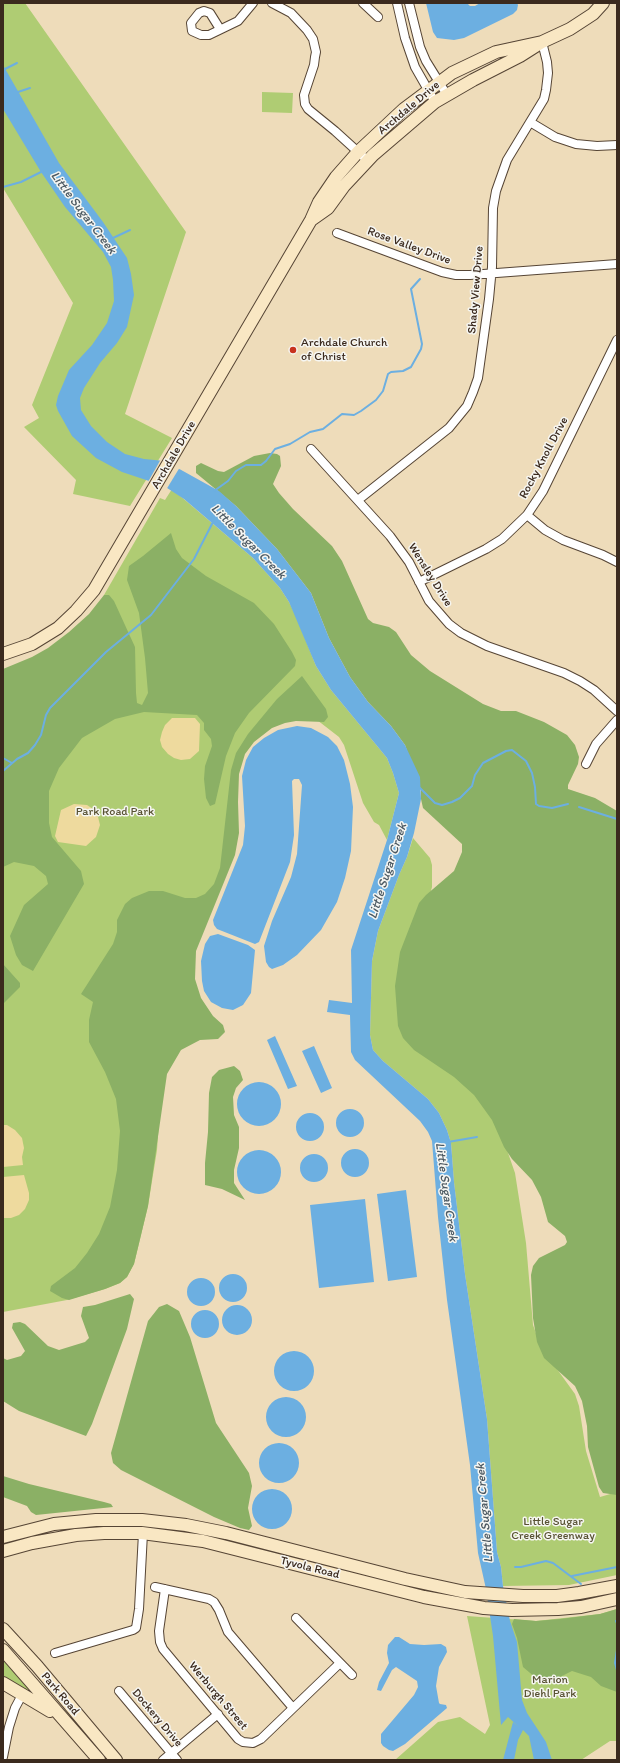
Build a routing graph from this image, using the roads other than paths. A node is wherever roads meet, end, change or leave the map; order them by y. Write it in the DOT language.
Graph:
graph roads {
  1 [pos="253,3"];
  2 [pos="272,3"];
  3 [pos="363,3"];
  4 [pos="397,3"];
  5 [pos="409,3"];
  6 [pos="603,3"];
  7 [pos="378,17"];
  8 [pos="220,29"];
  9 [pos="417,35"];
  10 [pos="405,38"];
  11 [pos="542,42"];
  12 [pos="438,82"];
  13 [pos="428,90"];
  14 [pos="447,95"];
  15 [pos="435,102"];
  16 [pos="530,122"];
  17 [pos="617,145"];
  18 [pos="358,152"];
  19 [pos="368,161"];
  20 [pos="311,220"];
  21 [pos="337,232"];
  22 [pos="617,264"];
  23 [pos="492,274"];
  24 [pos="617,340"];
  25 [pos="311,449"];
  26 [pos="358,500"];
  27 [pos="527,515"];
  28 [pos="617,562"];
  29 [pos="419,582"];
  30 [pos="4,652"];
  31 [pos="617,711"];
  32 [pos="617,720"];
  33 [pos="586,764"];
  34 [pos="143,1533"];
  35 [pos="3,1537"];
  36 [pos="3,1551"];
  37 [pos="617,1586"];
  38 [pos="155,1587"];
  39 [pos="165,1589"];
  40 [pos="617,1599"];
  41 [pos="296,1618"];
  42 [pos="3,1628"];
  43 [pos="3,1650"];
  44 [pos="55,1653"];
  45 [pos="340,1663"];
  46 [pos="352,1675"];
  47 [pos="3,1683"];
  48 [pos="119,1691"];
  49 [pos="23,1694"];
  50 [pos="293,1708"];
  51 [pos="218,1714"];
  52 [pos="75,1733"];
  53 [pos="171,1753"];
  54 [pos="3,1757"];
  55 [pos="99,1760"];
  56 [pos="116,1760"];
  57 [pos="163,1760"];
  58 [pos="177,1760"];
  1 -- 8 [label="street"];
  2 -- 18 [label="street"];
  3 -- 7 [label="street"];
  4 -- 10 [label="street"];
  5 -- 9 [label="street"];
  6 -- 11 [label="main road, Archdale Drive"];
  9 -- 10 [label="street"];
  9 -- 12 [label="street"];
  10 -- 13 [label="street"];
  11 -- 12 [label="main road, Archdale Drive"];
  11 -- 14 [label="main road, Archdale Drive"];
  11 -- 16 [label="street, Shady View Drive"];
  12 -- 13 [label="main road, Archdale Drive"];
  12 -- 14 [label="street"];
  13 -- 15 [label="street"];
  13 -- 18 [label="main road, Archdale Drive"];
  14 -- 15 [label="main road, Archdale Drive"];
  15 -- 19 [label="main road, Archdale Drive"];
  16 -- 17 [label="street"];
  16 -- 23 [label="street, Shady View Drive"];
  18 -- 19 [label="street"];
  18 -- 20 [label="main road, Archdale Drive"];
  19 -- 20 [label="main road, Archdale Drive"];
  20 -- 30 [label="main road, Archdale Drive"];
  21 -- 23 [label="street, Rose Valley Drive"];
  22 -- 23 [label="street, Rose Valley Drive"];
  23 -- 26 [label="street, Shady View Drive"];
  24 -- 27 [label="street, Rocky Knoll Drive"];
  25 -- 26 [label="street, Wensley Drive"];
  26 -- 29 [label="street, Wensley Drive"];
  27 -- 28 [label="street"];
  27 -- 29 [label="street, Rocky Knoll Drive"];
  29 -- 31 [label="street, Wensley Drive"];
  32 -- 33 [label="street"];
  34 -- 36 [label="main road, Tyvola Road"];
  34 -- 40 [label="main road, Tyvola Road"];
  34 -- 44 [label="street"];
  35 -- 37 [label="main road, Tyvola Road"];
  38 -- 39 [label="street"];
  39 -- 50 [label="street"];
  39 -- 51 [label="street, Werburgh Street"];
  41 -- 45 [label="street"];
  42 -- 56 [label="main road, Park Road"];
  43 -- 52 [label="main road, Park Road"];
  45 -- 46 [label="street"];
  45 -- 50 [label="street, Werburgh Street"];
  47 -- 49 [label="main road"];
  48 -- 53 [label="street, Dockery Drive"];
  49 -- 52 [label="main road"];
  49 -- 54 [label="street"];
  50 -- 51 [label="street, Werburgh Street"];
  51 -- 53 [label="street"];
  52 -- 55 [label="main road, Park Road"];
  53 -- 57 [label="street"];
  53 -- 58 [label="street, Dockery Drive"];
}
